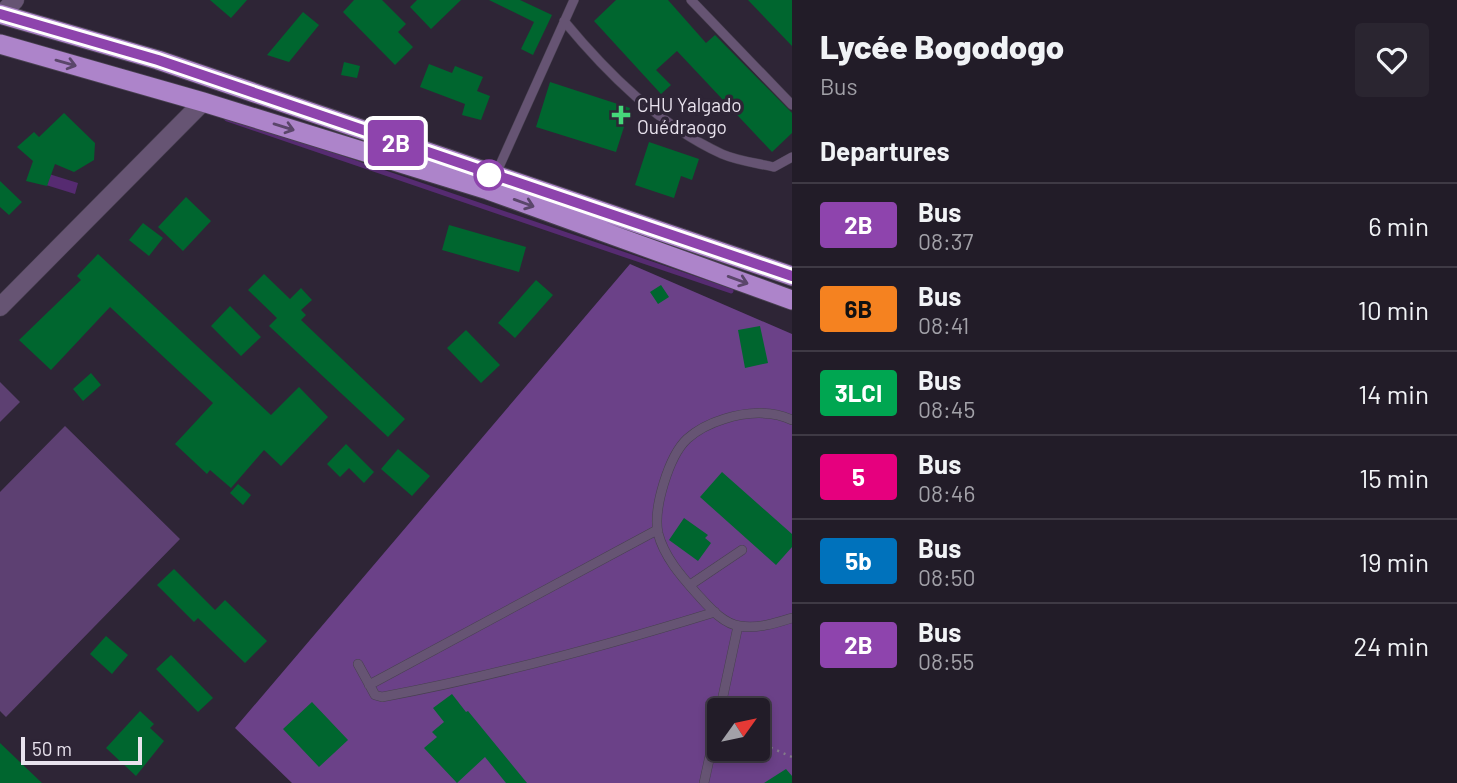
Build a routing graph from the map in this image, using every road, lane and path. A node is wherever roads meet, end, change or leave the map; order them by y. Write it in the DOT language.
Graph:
graph roads {
  1 [pos="574,0"];
  2 [pos="691,0"];
  3 [pos="6,9"];
  4 [pos="564,20"];
  5 [pos="0,44"];
  6 [pos="203,102"];
  7 [pos="792,105"];
  8 [pos="792,157"];
  9 [pos="495,176"];
  10 [pos="792,276"];
  11 [pos="792,300"];
  12 [pos="0,307"];
  13 [pos="792,420"];
  14 [pos="657,530"];
  15 [pos="742,550"];
  16 [pos="690,585"];
  17 [pos="715,612"];
  18 [pos="792,618"];
  19 [pos="738,626"];
  20 [pos="358,664"];
  21 [pos="369,685"];
  22 [pos="723,698"];
  23 [pos="770,747"];
  24 [pos="792,757"];
  25 [pos="709,761"];
  26 [pos="704,783"];
  1 -- 4 [label="lane"];
  2 -- 7 [label="lane"];
  3 -- 9 [label="highway"];
  4 -- 8 [label="lane"];
  4 -- 9 [label="lane"];
  5 -- 6 [label="highway, one-way"];
  6 -- 11 [label="highway, one-way"];
  6 -- 12 [label="street"];
  9 -- 10 [label="highway"];
  13 -- 14 [label="lane"];
  14 -- 16 [label="lane"];
  14 -- 21 [label="lane"];
  15 -- 16 [label="lane"];
  16 -- 17 [label="lane"];
  17 -- 19 [label="lane"];
  17 -- 21 [label="lane"];
  18 -- 19 [label="lane"];
  19 -- 22 [label="lane"];
  20 -- 21 [label="lane"];
  23 -- 24 [label="path"];
  25 -- 26 [label="lane"];
}
